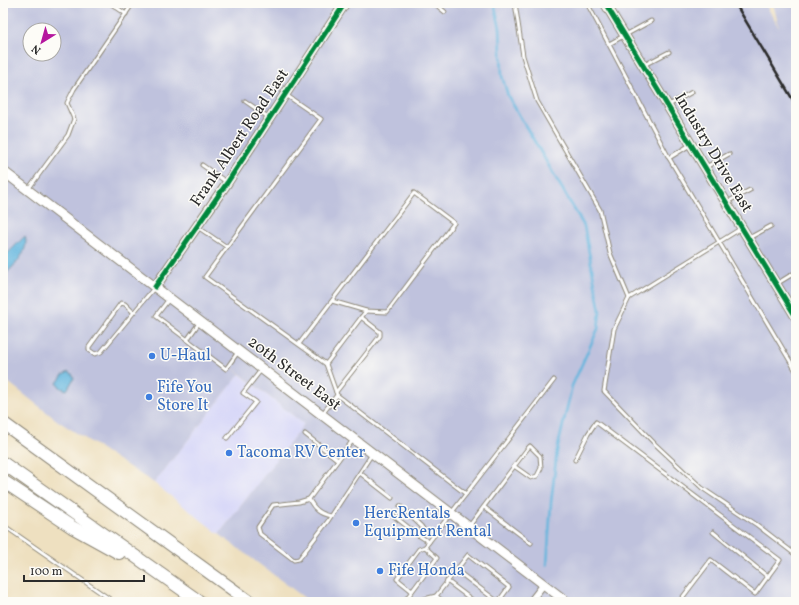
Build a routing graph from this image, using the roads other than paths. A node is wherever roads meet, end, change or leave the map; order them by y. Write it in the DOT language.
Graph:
graph roads {
  1 [pos="110,3"];
  2 [pos="133,3"];
  3 [pos="345,3"];
  4 [pos="434,3"];
  5 [pos="515,3"];
  6 [pos="587,3"];
  7 [pos="605,3"];
  8 [pos="445,12"];
  9 [pos="126,14"];
  10 [pos="651,21"];
  11 [pos="625,35"];
  12 [pos="609,44"];
  13 [pos="669,52"];
  14 [pos="644,65"];
  15 [pos="692,92"];
  16 [pos="285,95"];
  17 [pos="245,100"];
  18 [pos="669,105"];
  19 [pos="269,118"];
  20 [pos="692,144"];
  21 [pos="729,154"];
  22 [pos="670,158"];
  23 [pos="202,165"];
  24 [pos="706,167"];
  25 [pos="3,170"];
  26 [pos="227,182"];
  27 [pos="28,189"];
  28 [pos="750,190"];
  29 [pos="727,202"];
  30 [pos="197,226"];
  31 [pos="771,226"];
  32 [pos="742,228"];
  33 [pos="749,238"];
  34 [pos="719,241"];
  35 [pos="227,247"];
  36 [pos="796,272"];
  37 [pos="776,284"];
  38 [pos="155,287"];
  39 [pos="170,298"];
  40 [pos="629,298"];
  41 [pos="332,301"];
  42 [pos="366,310"];
  43 [pos="133,312"];
  44 [pos="796,317"];
  45 [pos="361,318"];
  46 [pos="200,321"];
  47 [pos="187,340"];
  48 [pos="299,344"];
  49 [pos="239,351"];
  50 [pos="326,364"];
  51 [pos="262,368"];
  52 [pos="796,371"];
  53 [pos="554,380"];
  54 [pos="337,393"];
  55 [pos="322,414"];
  56 [pos="3,423"];
  57 [pos="304,434"];
  58 [pos="227,438"];
  59 [pos="354,439"];
  60 [pos="373,453"];
  61 [pos="338,460"];
  62 [pos="575,460"];
  63 [pos="3,463"];
  64 [pos="514,466"];
  65 [pos="360,473"];
  66 [pos="3,481"];
  67 [pos="466,494"];
  68 [pos="392,498"];
  69 [pos="309,499"];
  70 [pos="400,506"];
  71 [pos="484,507"];
  72 [pos="452,514"];
  73 [pos="332,516"];
  74 [pos="394,516"];
  75 [pos="3,525"];
  76 [pos="469,527"];
  77 [pos="713,532"];
  78 [pos="418,534"];
  79 [pos="429,542"];
  80 [pos="531,543"];
  81 [pos="425,548"];
  82 [pos="796,555"];
  83 [pos="456,570"];
  84 [pos="768,577"];
  85 [pos="447,581"];
  86 [pos="174,583"];
  87 [pos="544,584"];
  88 [pos="412,591"];
  89 [pos="436,596"];
  90 [pos="114,602"];
  91 [pos="200,602"];
  92 [pos="250,602"];
  93 [pos="404,602"];
  94 [pos="421,602"];
  95 [pos="444,602"];
  96 [pos="476,602"];
  97 [pos="498,602"];
  98 [pos="530,602"];
  99 [pos="567,602"];
  100 [pos="679,602"];
  1 -- 9 [label="lane"];
  2 -- 9 [label="lane"];
  3 -- 16 [label="street, Frank Albert Road East"];
  4 -- 8 [label="lane"];
  5 -- 40 [label="lane"];
  6 -- 12 [label="lane"];
  7 -- 11 [label="street, Industry Drive East"];
  9 -- 27 [label="lane"];
  10 -- 11 [label="lane"];
  11 -- 12 [label="lane"];
  11 -- 14 [label="street, Industry Drive East"];
  12 -- 22 [label="lane"];
  13 -- 14 [label="lane"];
  14 -- 18 [label="street, Industry Drive East"];
  15 -- 18 [label="lane"];
  16 -- 19 [label="street, Frank Albert Road East"];
  16 -- 35 [label="lane"];
  17 -- 19 [label="lane"];
  18 -- 20 [label="street, Industry Drive East"];
  19 -- 26 [label="street, Frank Albert Road East"];
  20 -- 22 [label="lane"];
  20 -- 24 [label="street, Industry Drive East"];
  21 -- 24 [label="lane"];
  22 -- 34 [label="lane"];
  23 -- 26 [label="lane"];
  24 -- 29 [label="street, Industry Drive East"];
  25 -- 27 [label="street, 20th Street East"];
  26 -- 30 [label="street, Frank Albert Road East"];
  27 -- 38 [label="street, 20th Street East"];
  28 -- 29 [label="lane"];
  29 -- 32 [label="street, Industry Drive East"];
  30 -- 35 [label="lane"];
  30 -- 38 [label="street, Frank Albert Road East"];
  31 -- 33 [label="lane"];
  32 -- 33 [label="street, Industry Drive East"];
  32 -- 34 [label="lane"];
  33 -- 37 [label="street, Industry Drive East"];
  34 -- 40 [label="lane"];
  34 -- 52 [label="lane"];
  35 -- 48 [label="lane"];
  36 -- 37 [label="lane"];
  37 -- 44 [label="street, Industry Drive East"];
  38 -- 39 [label="street, 20th Street East"];
  38 -- 43 [label="lane"];
  39 -- 46 [label="street, 20th Street East"];
  39 -- 47 [label="lane"];
  40 -- 82 [label="lane"];
  41 -- 42 [label="lane"];
  41 -- 42 [label="lane"];
  41 -- 48 [label="lane"];
  42 -- 45 [label="lane"];
  43 -- 43 [label="lane"];
  45 -- 50 [label="lane"];
  45 -- 54 [label="lane"];
  46 -- 47 [label="lane"];
  46 -- 49 [label="street, 20th Street East"];
  47 -- 49 [label="lane"];
  48 -- 50 [label="lane"];
  49 -- 51 [label="street, 20th Street East"];
  50 -- 54 [label="lane"];
  51 -- 55 [label="street, 20th Street East"];
  51 -- 58 [label="lane"];
  53 -- 67 [label="lane"];
  54 -- 55 [label="lane"];
  54 -- 67 [label="lane"];
  55 -- 59 [label="street, 20th Street East"];
  56 -- 92 [label="highway"];
  57 -- 61 [label="lane"];
  59 -- 60 [label="street, 20th Street East"];
  59 -- 61 [label="lane"];
  60 -- 65 [label="lane"];
  60 -- 72 [label="street, 20th Street East"];
  61 -- 69 [label="lane"];
  62 -- 84 [label="lane"];
  63 -- 86 [label="highway"];
  64 -- 64 [label="lane"];
  64 -- 71 [label="lane"];
  65 -- 68 [label="lane"];
  65 -- 73 [label="lane"];
  66 -- 86 [label="highway"];
  67 -- 72 [label="lane"];
  69 -- 73 [label="lane"];
  69 -- 73 [label="lane"];
  70 -- 78 [label="lane"];
  71 -- 76 [label="lane"];
  71 -- 80 [label="lane"];
  72 -- 76 [label="street, 20th Street East"];
  72 -- 79 [label="lane"];
  74 -- 78 [label="lane"];
  75 -- 90 [label="lane"];
  76 -- 87 [label="street, 20th Street East"];
  77 -- 84 [label="lane"];
  78 -- 79 [label="lane"];
  79 -- 81 [label="lane"];
  81 -- 88 [label="lane"];
  81 -- 88 [label="lane"];
  83 -- 85 [label="lane"];
  83 -- 97 [label="lane"];
  83 -- 97 [label="lane"];
  84 -- 100 [label="lane"];
  85 -- 89 [label="lane"];
  85 -- 96 [label="lane"];
  86 -- 91 [label="highway"];
  87 -- 98 [label="street"];
  87 -- 99 [label="street, 20th Street East"];
  88 -- 93 [label="lane"];
  89 -- 94 [label="lane"];
  89 -- 95 [label="lane"];
}
